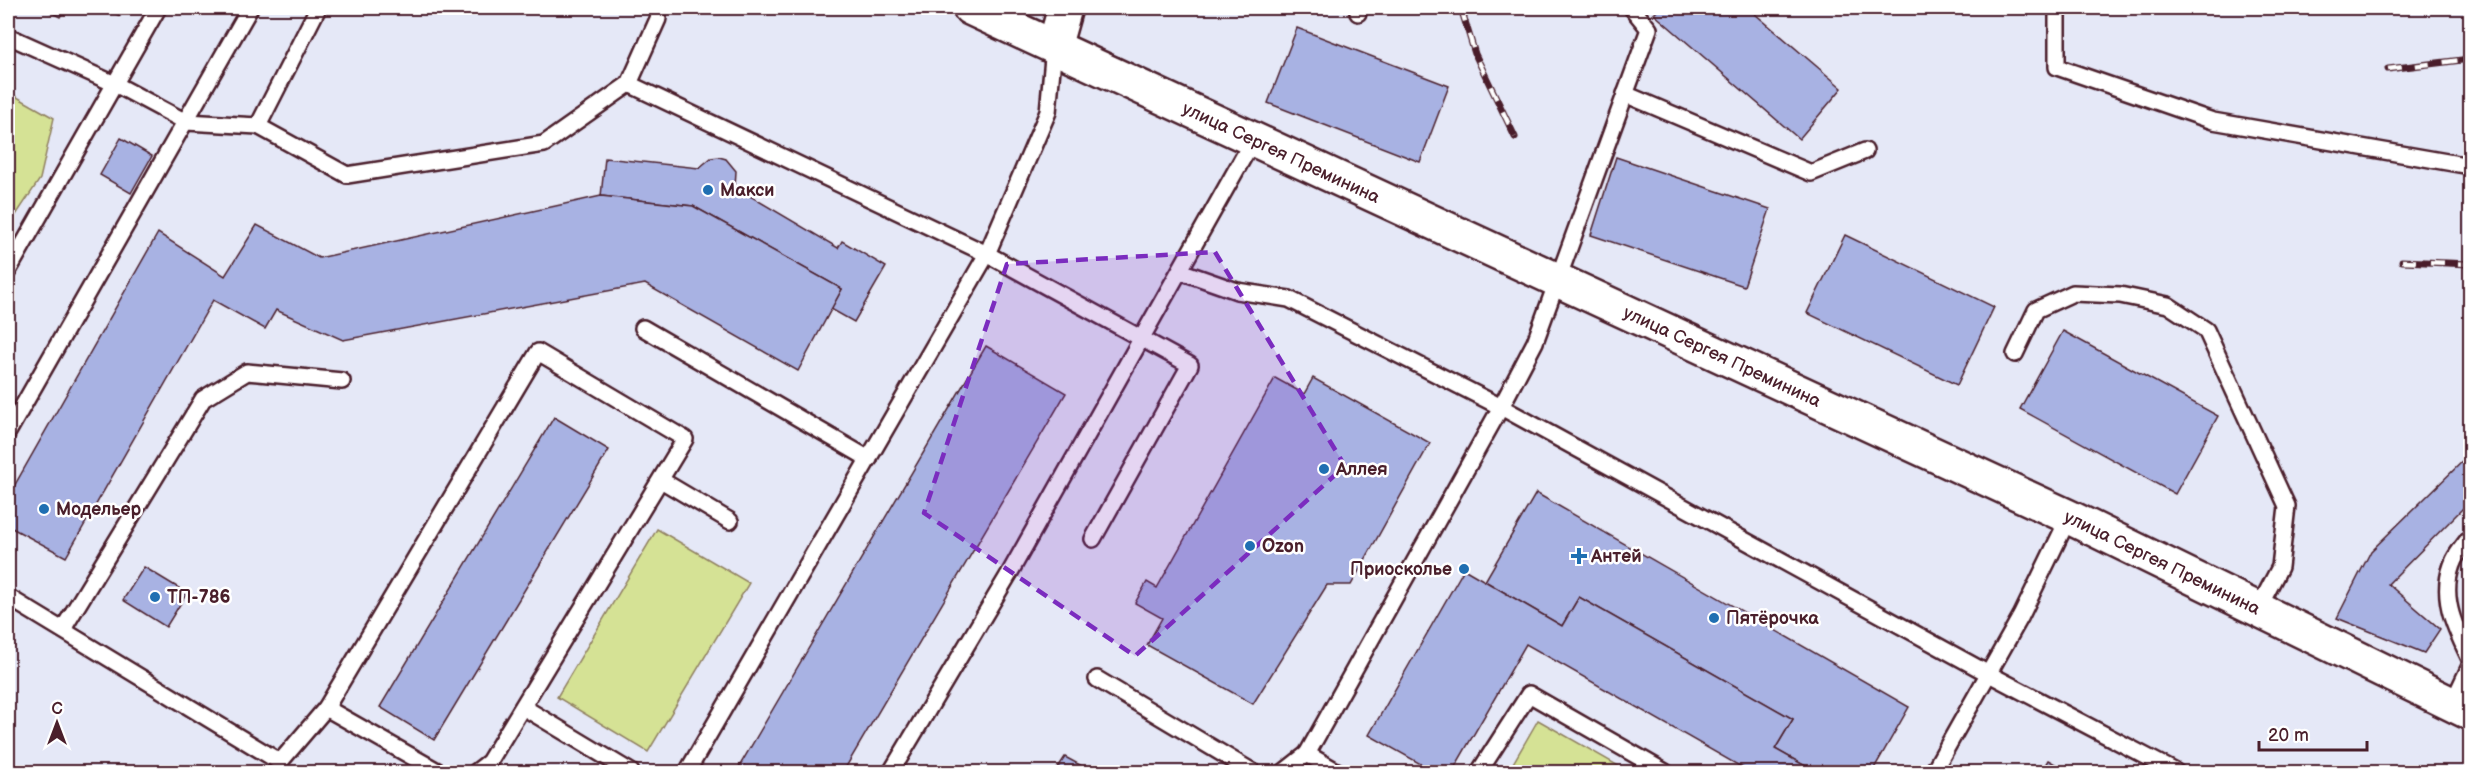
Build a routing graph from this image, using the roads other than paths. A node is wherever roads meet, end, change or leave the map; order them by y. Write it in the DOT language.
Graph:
graph roads {
  1 [pos="158,8"];
  2 [pos="250,8"];
  3 [pos="318,8"];
  4 [pos="970,8"];
  5 [pos="1065,8"];
  6 [pos="1632,8"];
  7 [pos="2057,8"];
  8 [pos="658,19"];
  9 [pos="8,36"];
  10 [pos="1054,47"];
  11 [pos="115,84"];
  12 [pos="629,84"];
  13 [pos="1625,94"];
  14 [pos="186,122"];
  15 [pos="258,126"];
  16 [pos="1253,140"];
  17 [pos="1864,151"];
  18 [pos="2470,166"];
  19 [pos="987,254"];
  20 [pos="8,271"];
  21 [pos="1180,271"];
  22 [pos="1557,279"];
  23 [pos="643,328"];
  24 [pos="1142,338"];
  25 [pos="2014,354"];
  26 [pos="342,381"];
  27 [pos="1501,407"];
  28 [pos="8,432"];
  29 [pos="869,459"];
  30 [pos="661,480"];
  31 [pos="2069,517"];
  32 [pos="730,521"];
  33 [pos="2470,537"];
  34 [pos="1093,539"];
  35 [pos="8,597"];
  36 [pos="2258,609"];
  37 [pos="63,629"];
  38 [pos="2470,659"];
  39 [pos="2470,666"];
  40 [pos="1989,675"];
  41 [pos="1097,679"];
  42 [pos="523,707"];
  43 [pos="326,708"];
  44 [pos="2461,708"];
  45 [pos="1307,754"];
  46 [pos="439,772"];
  47 [pos="476,772"];
  48 [pos="631,772"];
  49 [pos="687,772"];
  50 [pos="891,772"];
  51 [pos="1253,772"];
  52 [pos="1284,772"];
  53 [pos="1338,772"];
  54 [pos="1479,772"];
  55 [pos="1665,772"];
  56 [pos="1933,772"];
  57 [pos="2176,772"];
  1 -- 11 [label="lane"];
  2 -- 14 [label="lane"];
  3 -- 15 [label="lane"];
  4 -- 10 [label="street, улица Сергея Преминина"];
  5 -- 10 [label="street"];
  6 -- 13 [label="lane"];
  7 -- 18 [label="lane"];
  8 -- 12 [label="lane"];
  9 -- 11 [label="lane"];
  10 -- 16 [label="street, улица Сергея Преминина"];
  10 -- 19 [label="lane"];
  11 -- 14 [label="lane"];
  11 -- 20 [label="lane"];
  12 -- 15 [label="lane"];
  12 -- 19 [label="lane"];
  13 -- 17 [label="lane"];
  13 -- 22 [label="lane"];
  14 -- 15 [label="lane"];
  14 -- 28 [label="lane"];
  16 -- 21 [label="lane"];
  16 -- 22 [label="street, улица Сергея Преминина"];
  19 -- 24 [label="lane"];
  19 -- 29 [label="lane"];
  21 -- 24 [label="lane"];
  21 -- 27 [label="lane"];
  22 -- 27 [label="lane"];
  22 -- 31 [label="street, улица Сергея Преминина"];
  23 -- 29 [label="lane"];
  24 -- 34 [label="lane"];
  24 -- 50 [label="lane"];
  25 -- 36 [label="lane"];
  26 -- 37 [label="lane"];
  27 -- 40 [label="lane"];
  27 -- 45 [label="lane"];
  29 -- 49 [label="lane"];
  30 -- 32 [label="lane"];
  30 -- 42 [label="lane"];
  30 -- 43 [label="lane"];
  31 -- 36 [label="street, улица Сергея Преминина"];
  31 -- 40 [label="lane"];
  33 -- 38 [label="lane"];
  35 -- 37 [label="lane"];
  36 -- 44 [label="street, улица Сергея Преминина"];
  37 -- 43 [label="lane"];
  39 -- 44 [label="lane"];
  40 -- 56 [label="lane"];
  40 -- 57 [label="lane"];
  41 -- 51 [label="lane"];
  42 -- 47 [label="lane"];
  42 -- 48 [label="lane"];
  43 -- 46 [label="lane"];
  45 -- 52 [label="lane"];
  45 -- 53 [label="lane"];
  54 -- 55 [label="lane"];
}
